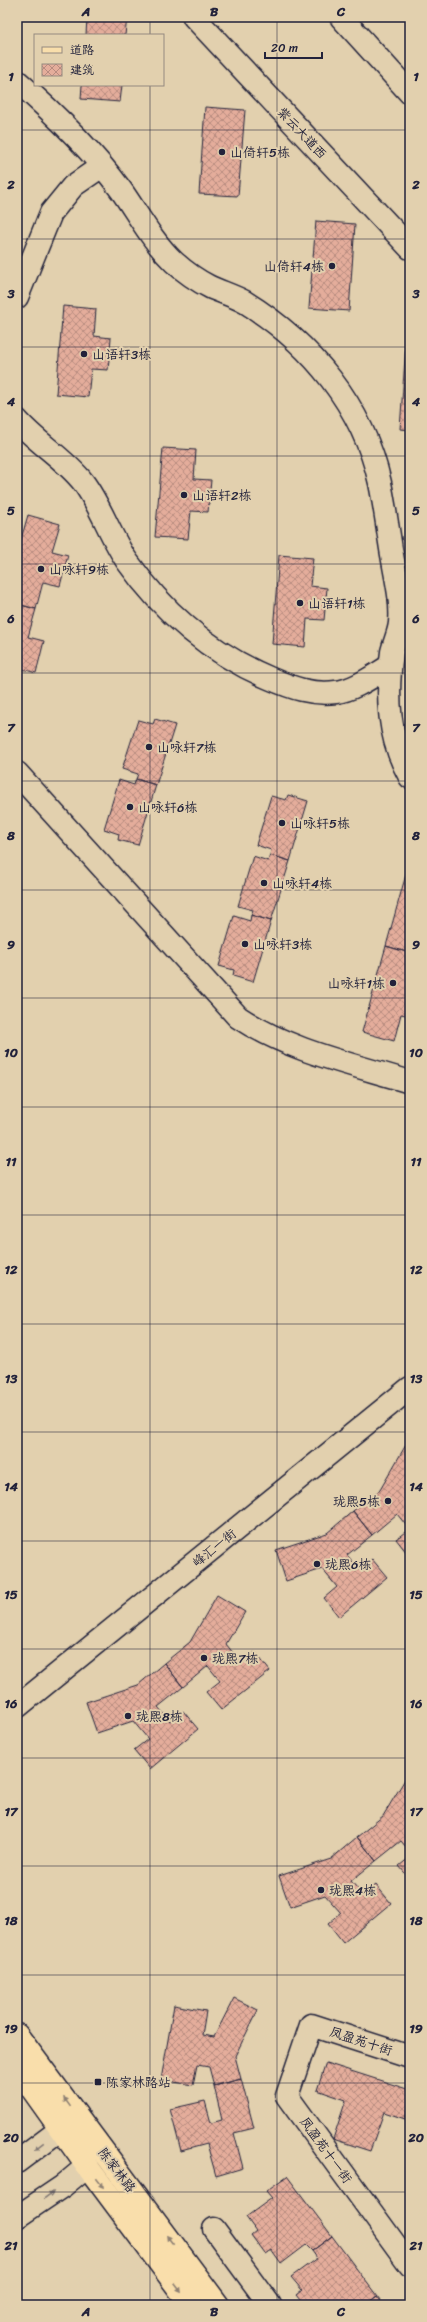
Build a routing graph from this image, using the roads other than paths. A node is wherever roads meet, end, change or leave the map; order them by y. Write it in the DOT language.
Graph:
graph roads {
  1 [pos="194,17"];
  2 [pos="341,17"];
  3 [pos="17,82"];
  4 [pos="410,93"];
  5 [pos="102,166"];
  6 [pos="410,248"];
  7 [pos="17,297"];
  8 [pos="17,420"];
  9 [pos="390,666"];
  10 [pos="17,773"];
  11 [pos="410,777"];
  12 [pos="410,1082"];
  13 [pos="410,1388"];
  14 [pos="17,1707"];
  15 [pos="311,2025"];
  16 [pos="17,2035"];
  17 [pos="410,2057"];
  18 [pos="17,2068"];
  19 [pos="61,2129"];
  20 [pos="90,2134"];
  21 [pos="17,2162"];
  22 [pos="86,2166"];
  23 [pos="17,2217"];
  24 [pos="214,2229"];
  25 [pos="410,2265"];
  26 [pos="191,2305"];
  27 [pos="218,2305"];
  28 [pos="270,2305"];
  1 -- 6 [label="street, 紫云大道西"];
  2 -- 4 [label="street"];
  3 -- 5 [label="street"];
  5 -- 7 [label="street"];
  5 -- 9 [label="street"];
  8 -- 9 [label="street"];
  9 -- 11 [label="street"];
  10 -- 12 [label="street"];
  13 -- 14 [label="street, 峰汇一街"];
  15 -- 17 [label="street, 凤盈苑十街"];
  15 -- 25 [label="street, 凤盈苑十一街"];
  20 -- 16 [label="main road, 陈家林路, one-way"];
  18 -- 19 [label="main road, 陈家林路"];
  19 -- 20 [label="street"];
  19 -- 21 [label="street, one-way"];
  19 -- 22 [label="main road, 陈家林路"];
  20 -- 22 [label="street"];
  27 -- 20 [label="main road, 陈家林路, one-way"];
  23 -- 22 [label="street, one-way"];
  22 -- 26 [label="main road, 陈家林路, one-way"];
  24 -- 28 [label="street"];
}
